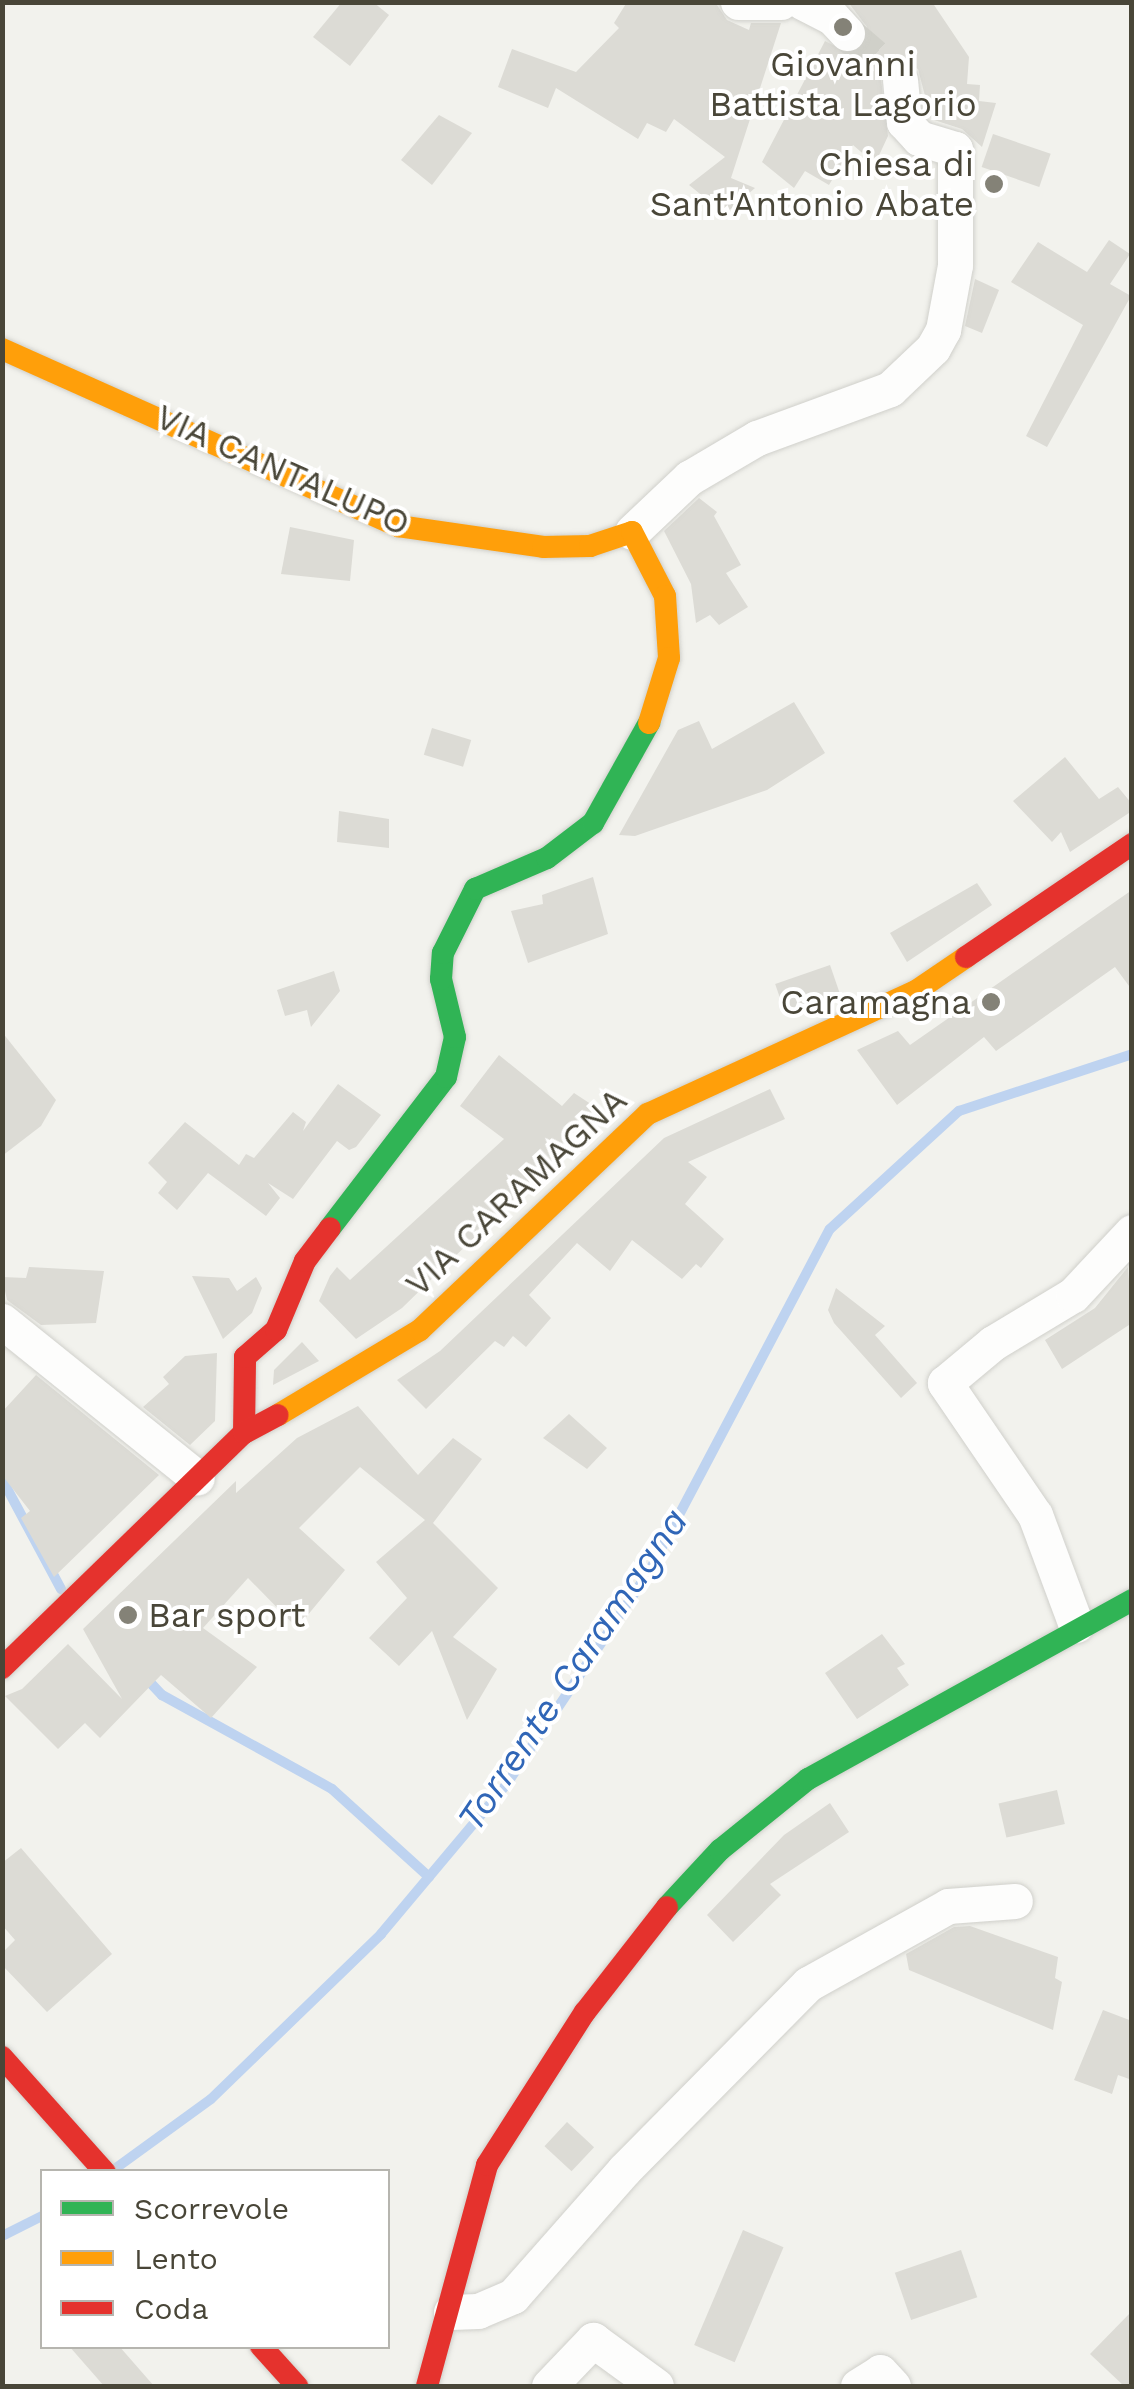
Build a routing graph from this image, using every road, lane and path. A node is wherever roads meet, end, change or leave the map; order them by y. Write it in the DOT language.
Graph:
graph roads {
  1 [pos="738,2"];
  2 [pos="781,2"];
  3 [pos="802,2"];
  4 [pos="847,33"];
  5 [pos="890,71"];
  6 [pos="2,349"];
  7 [pos="632,532"];
  8 [pos="1132,844"];
  9 [pos="1132,1232"];
  10 [pos="2,1321"];
  11 [pos="244,1432"];
  12 [pos="197,1478"];
  13 [pos="1132,1600"];
  14 [pos="1076,1625"];
  15 [pos="2,1668"];
  16 [pos="1015,1901"];
  17 [pos="2,2056"];
  18 [pos="103,2169"];
  19 [pos="451,2312"];
  20 [pos="265,2349"];
  21 [pos="296,2386"];
  22 [pos="427,2386"];
  23 [pos="549,2386"];
  24 [pos="656,2386"];
  25 [pos="858,2386"];
  26 [pos="894,2386"];
  1 -- 2 [label="street"];
  3 -- 4 [label="street"];
  5 -- 7 [label="street"];
  6 -- 7 [label="street, VIA CANTALUPO"];
  7 -- 11 [label="street"];
  8 -- 11 [label="street, VIA CARAMAGNA"];
  9 -- 14 [label="street"];
  10 -- 12 [label="street"];
  11 -- 12 [label="street, VIA CARAMAGNA"];
  12 -- 15 [label="street, VIA CARAMAGNA"];
  13 -- 14 [label="street"];
  14 -- 19 [label="street"];
  16 -- 19 [label="street"];
  17 -- 18 [label="street"];
  19 -- 22 [label="street"];
  20 -- 21 [label="street"];
  23 -- 24 [label="street"];
  25 -- 26 [label="street"];
}
